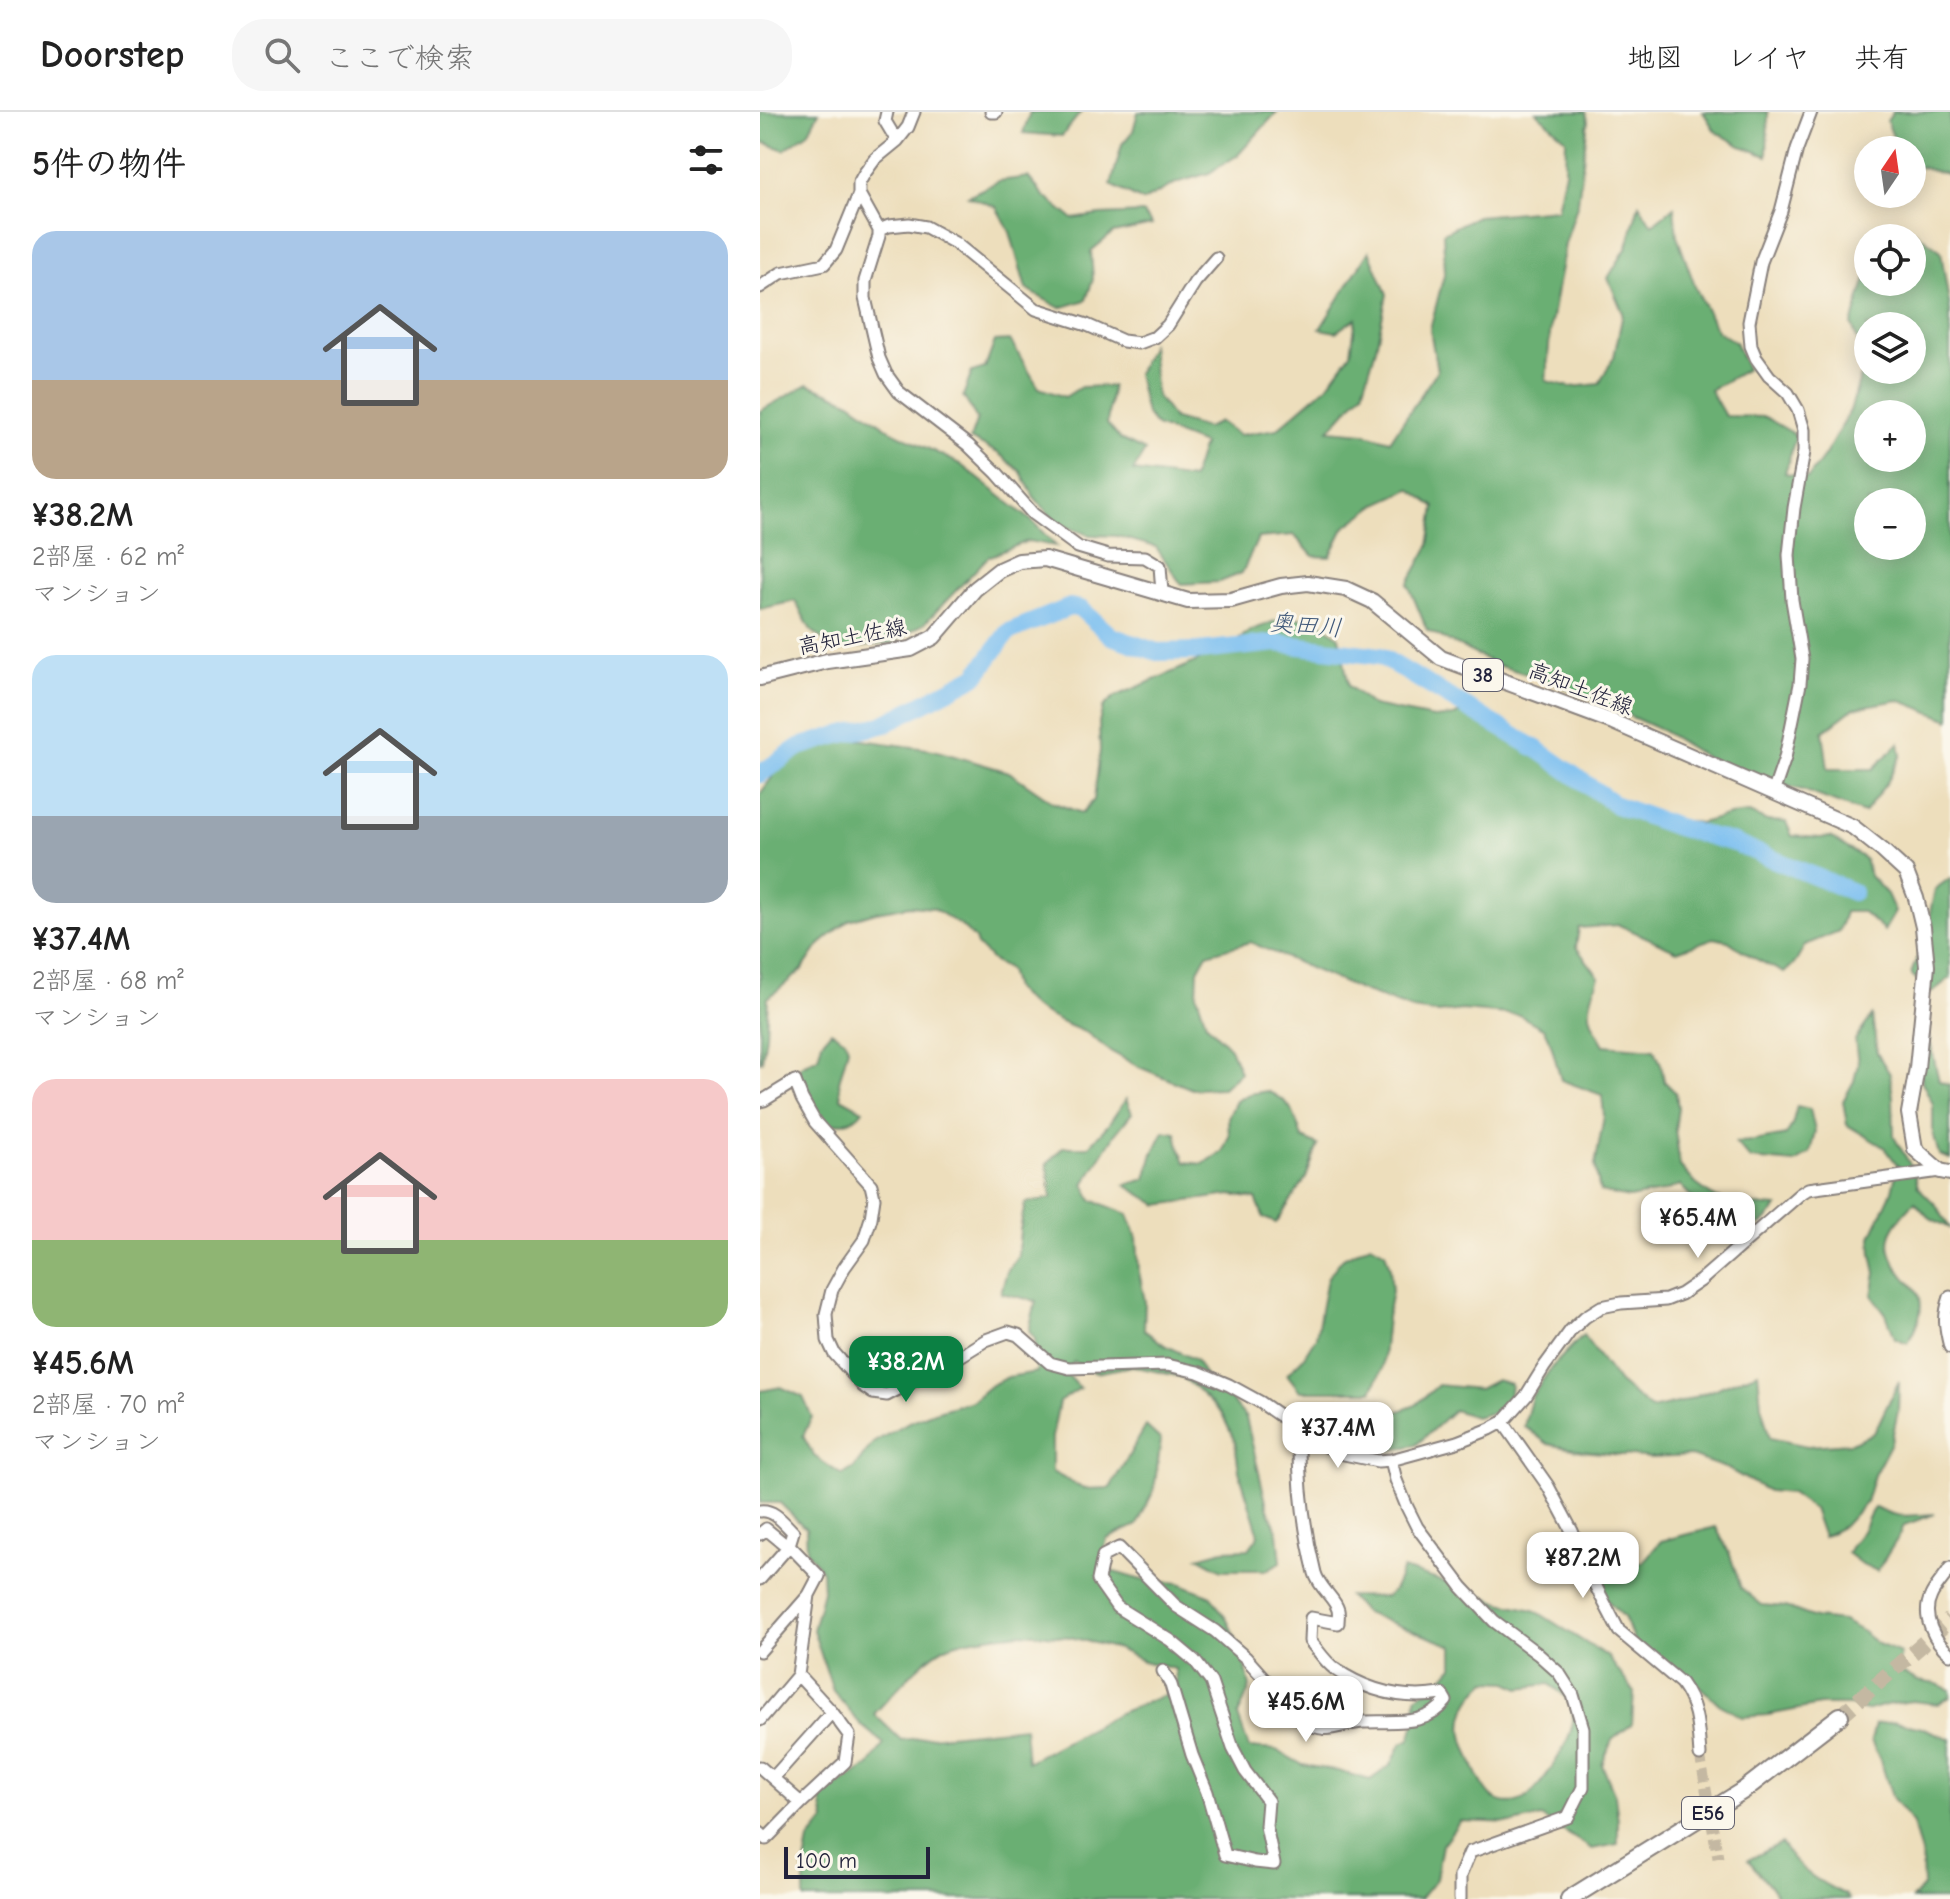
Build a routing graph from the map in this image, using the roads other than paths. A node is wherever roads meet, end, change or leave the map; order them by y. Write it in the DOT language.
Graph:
graph roads {
  1 [pos="887,112"];
  2 [pos="914,112"];
  3 [pos="1811,112"];
  4 [pos="897,141"];
  5 [pos="859,194"];
  6 [pos="879,230"];
  7 [pos="1216,258"];
  8 [pos="760,287"];
  9 [pos="1162,592"];
  10 [pos="760,678"];
  11 [pos="1773,793"];
  12 [pos="760,1101"];
  13 [pos="1945,1172"];
  14 [pos="1950,1297"];
  15 [pos="1950,1347"];
  16 [pos="1503,1422"];
  17 [pos="1299,1429"];
  18 [pos="1391,1460"];
  19 [pos="760,1511"];
  20 [pos="760,1534"];
  21 [pos="788,1546"];
  22 [pos="1950,1568"];
  23 [pos="760,1579"];
  24 [pos="809,1595"];
  25 [pos="760,1651"];
  26 [pos="1950,1654"];
  27 [pos="1163,1671"];
  28 [pos="798,1675"];
  29 [pos="832,1712"];
  30 [pos="1840,1716"];
  31 [pos="760,1720"];
  32 [pos="1700,1755"];
  33 [pos="760,1767"];
  34 [pos="773,1778"];
  35 [pos="801,1803"];
  36 [pos="760,1833"];
  37 [pos="1460,1899"];
  38 [pos="1569,1899"];
  1 -- 4 [label="street"];
  2 -- 4 [label="street"];
  3 -- 11 [label="street"];
  4 -- 5 [label="street"];
  5 -- 6 [label="street"];
  5 -- 8 [label="street"];
  6 -- 7 [label="street"];
  6 -- 9 [label="street"];
  9 -- 10 [label="main road, 高知土佐線 / 38"];
  9 -- 11 [label="main road, 高知土佐線 / 38"];
  11 -- 13 [label="main road, 高知土佐線 / 38"];
  12 -- 17 [label="street"];
  13 -- 16 [label="street"];
  14 -- 15 [label="street"];
  16 -- 18 [label="street"];
  16 -- 32 [label="street"];
  17 -- 18 [label="street"];
  17 -- 27 [label="street"];
  18 -- 37 [label="street"];
  19 -- 21 [label="street"];
  20 -- 21 [label="street"];
  21 -- 23 [label="street"];
  21 -- 24 [label="street"];
  22 -- 26 [label="street"];
  24 -- 25 [label="street"];
  24 -- 28 [label="street"];
  28 -- 29 [label="street"];
  28 -- 31 [label="street"];
  29 -- 34 [label="street"];
  29 -- 35 [label="street"];
  30 -- 38 [label="highway, E56"];
  33 -- 34 [label="street"];
  34 -- 35 [label="street"];
  35 -- 36 [label="street"];
}
